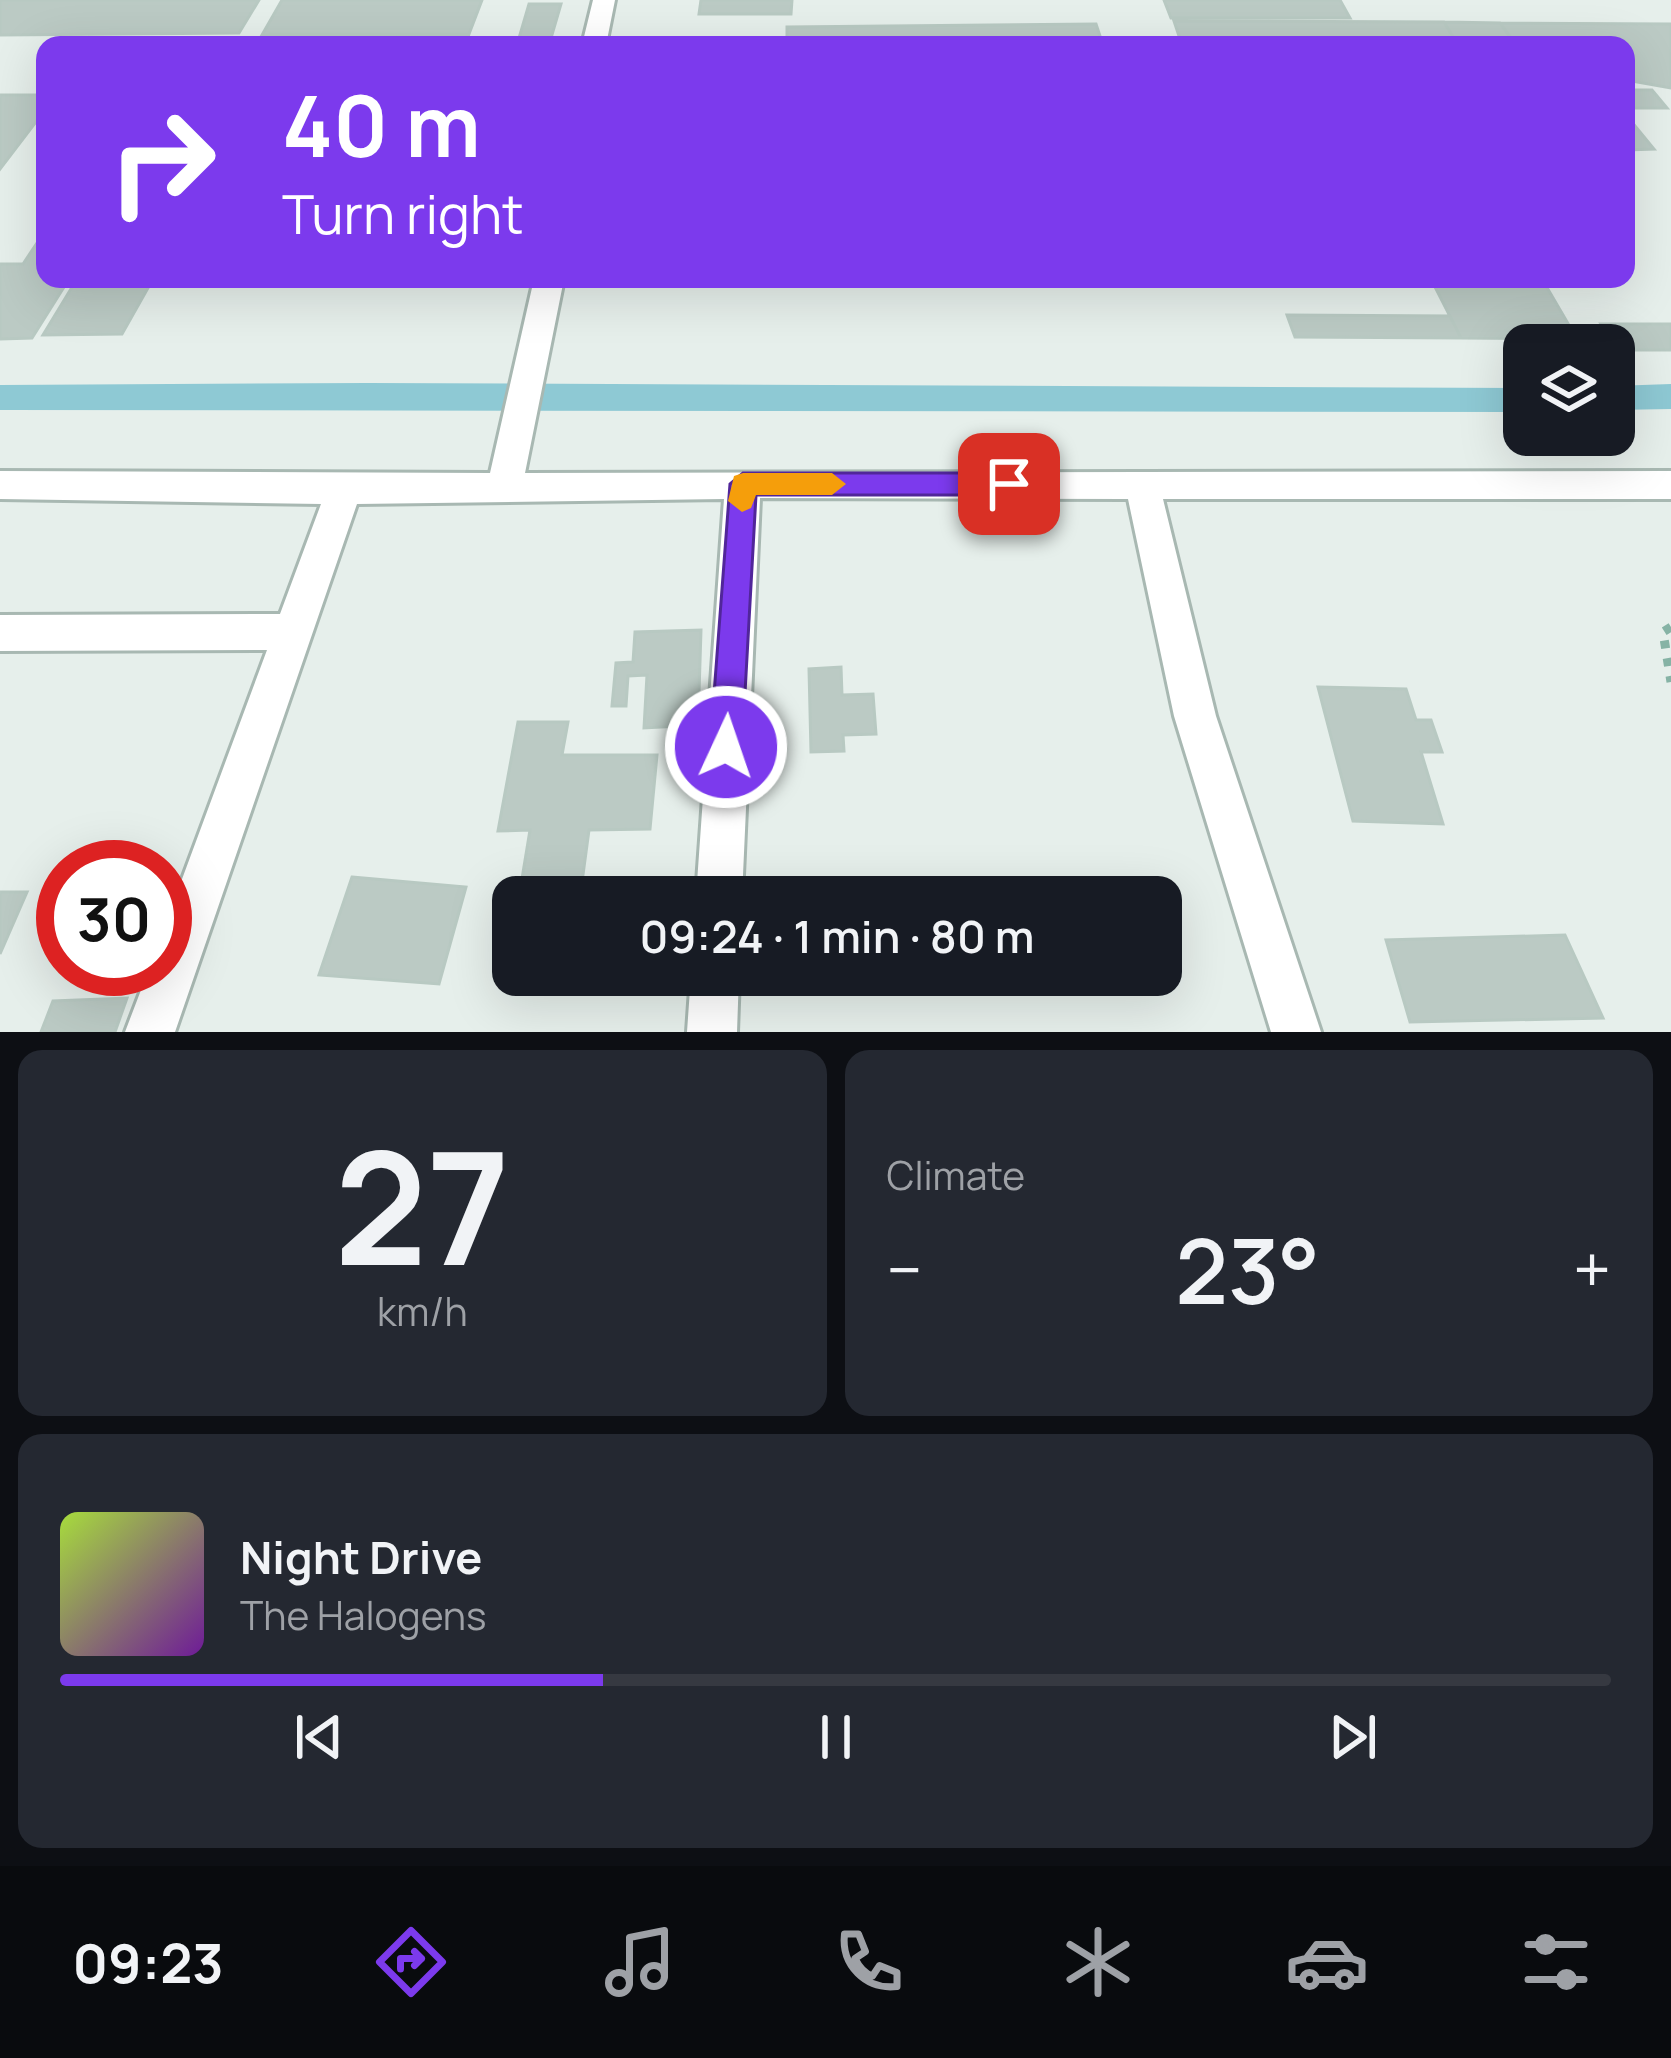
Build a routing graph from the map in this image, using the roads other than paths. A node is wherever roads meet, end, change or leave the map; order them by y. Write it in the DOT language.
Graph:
graph roads {
  1 [pos="604,0"];
  2 [pos="596,36"];
  3 [pos="547,288"];
  4 [pos="743,484"];
  5 [pos="1142,484"];
  6 [pos="1671,484"];
  7 [pos="0,485"];
  8 [pos="504,487"];
  9 [pos="344,490"];
  10 [pos="295,632"];
  11 [pos="0,633"];
  12 [pos="720,876"];
  13 [pos="714,996"];
  14 [pos="150,1032"];
  15 [pos="712,1032"];
  16 [pos="1296,1032"];
  1 -- 2 [label="street"];
  3 -- 8 [label="street"];
  4 -- 5 [label="street"];
  4 -- 8 [label="street"];
  4 -- 12 [label="street"];
  5 -- 6 [label="street"];
  5 -- 16 [label="street"];
  7 -- 9 [label="street"];
  8 -- 9 [label="street"];
  9 -- 10 [label="street"];
  10 -- 11 [label="street"];
  10 -- 14 [label="street"];
  13 -- 15 [label="street"];
}
